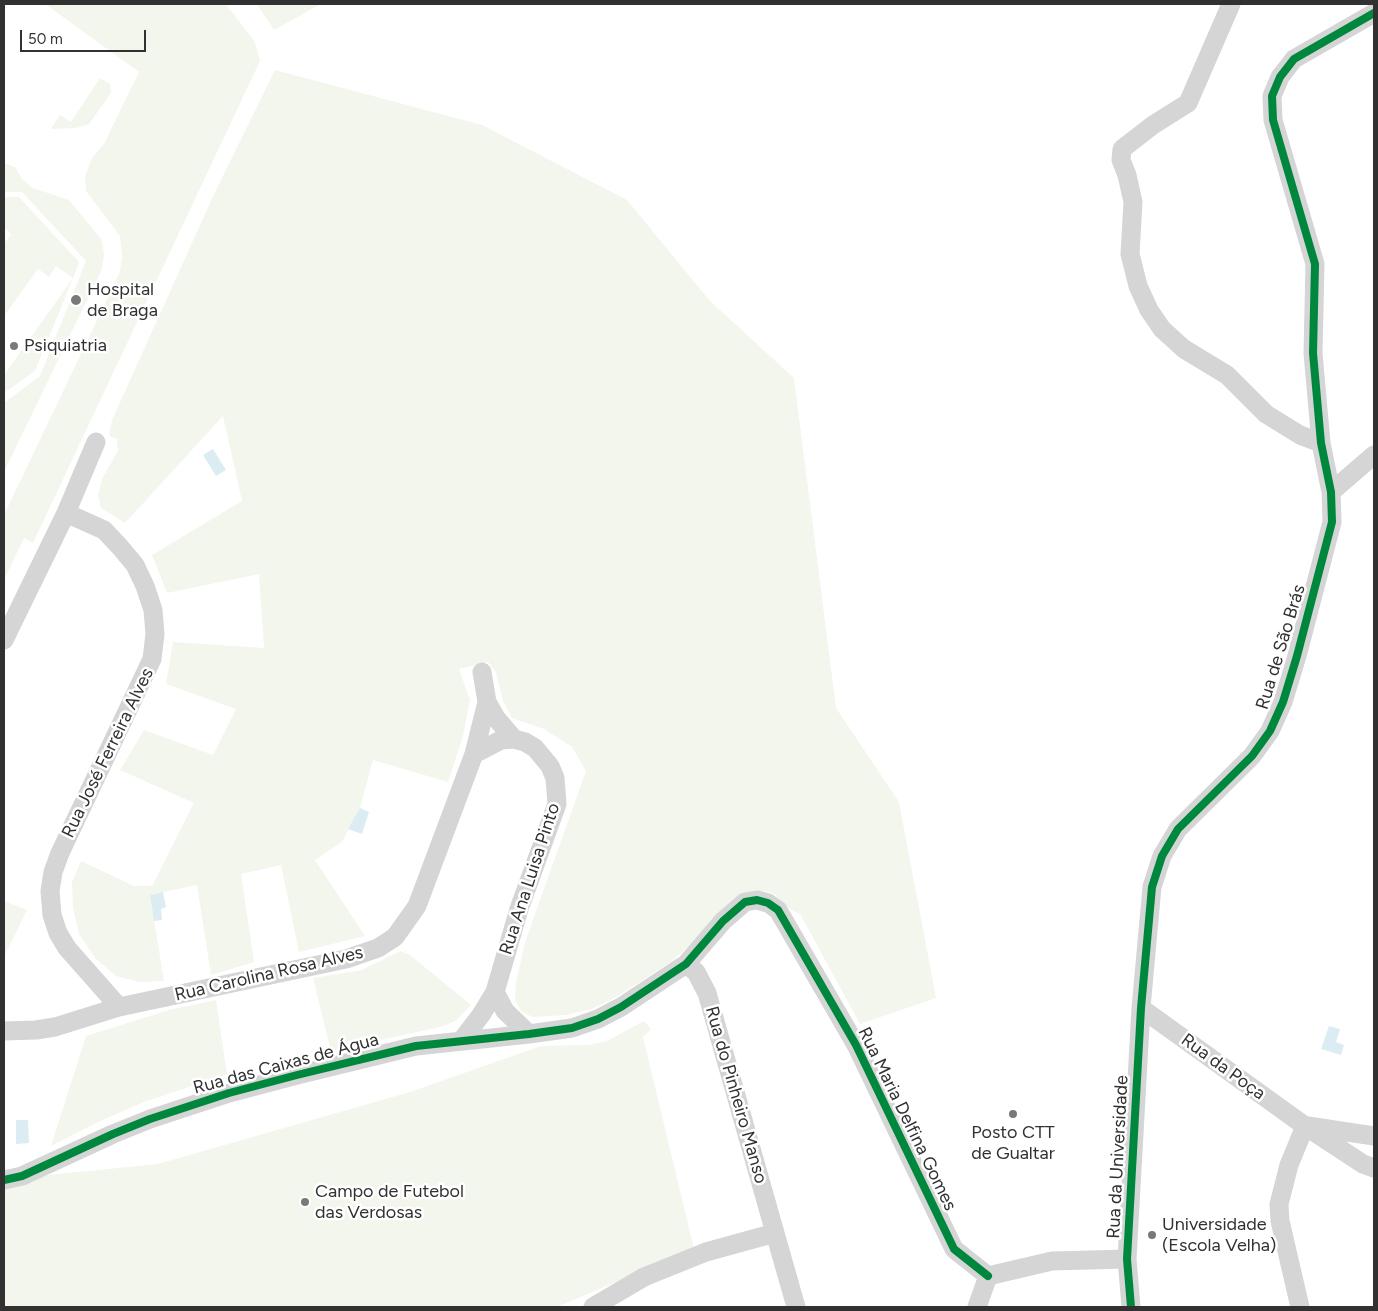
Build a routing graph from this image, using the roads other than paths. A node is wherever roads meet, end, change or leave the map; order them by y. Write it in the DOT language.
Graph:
graph roads {
  1 [pos="1231,4"];
  2 [pos="1374,14"];
  3 [pos="96,442"];
  4 [pos="1321,442"];
  5 [pos="1374,455"];
  6 [pos="1331,492"];
  7 [pos="66,513"];
  8 [pos="4,640"];
  9 [pos="482,672"];
  10 [pos="487,702"];
  11 [pos="514,738"];
  12 [pos="474,754"];
  13 [pos="686,964"];
  14 [pos="495,992"];
  15 [pos="119,1007"];
  16 [pos="1142,1008"];
  17 [pos="4,1031"];
  18 [pos="529,1034"];
  19 [pos="461,1041"];
  20 [pos="1305,1126"];
  21 [pos="1374,1136"];
  22 [pos="1374,1168"];
  23 [pos="4,1180"];
  24 [pos="776,1233"];
  25 [pos="1127,1259"];
  26 [pos="988,1276"];
  27 [pos="593,1307"];
  28 [pos="796,1307"];
  29 [pos="977,1307"];
  30 [pos="1131,1307"];
  31 [pos="1300,1307"];
  1 -- 4 [label="street"];
  2 -- 4 [label="street, Rua de São Brás"];
  3 -- 7 [label="street"];
  4 -- 6 [label="street, Rua de São Brás"];
  5 -- 6 [label="street"];
  6 -- 16 [label="street, Rua de São Brás"];
  7 -- 8 [label="street"];
  7 -- 15 [label="street, Rua José Ferreira Alves"];
  9 -- 10 [label="street"];
  10 -- 11 [label="street"];
  10 -- 12 [label="street, Rua Carolina Rosa Alves"];
  11 -- 12 [label="street"];
  11 -- 14 [label="street, Rua Ana Luisa Pinto"];
  12 -- 15 [label="street, Rua Carolina Rosa Alves"];
  13 -- 18 [label="street, Rua Maria Delfina Gomes"];
  13 -- 24 [label="street, Rua do Pinheiro Manso"];
  13 -- 26 [label="street, Rua Maria Delfina Gomes"];
  14 -- 18 [label="street"];
  14 -- 19 [label="street, Rua Ana Luisa Pinto"];
  15 -- 17 [label="street, Rua Carolina Rosa Alves"];
  16 -- 20 [label="street, Rua da Poça"];
  16 -- 25 [label="street, Rua da Universidade"];
  18 -- 19 [label="street, Rua das Caixas de Água"];
  19 -- 23 [label="street, Rua das Caixas de Água"];
  20 -- 21 [label="street, Rua da Poça"];
  20 -- 22 [label="street, Rua da Poça"];
  20 -- 31 [label="street"];
  24 -- 27 [label="street"];
  24 -- 28 [label="street, Rua do Pinheiro Manso"];
  25 -- 26 [label="street"];
  25 -- 30 [label="street, Rua da Universidade"];
  26 -- 29 [label="street"];
}
